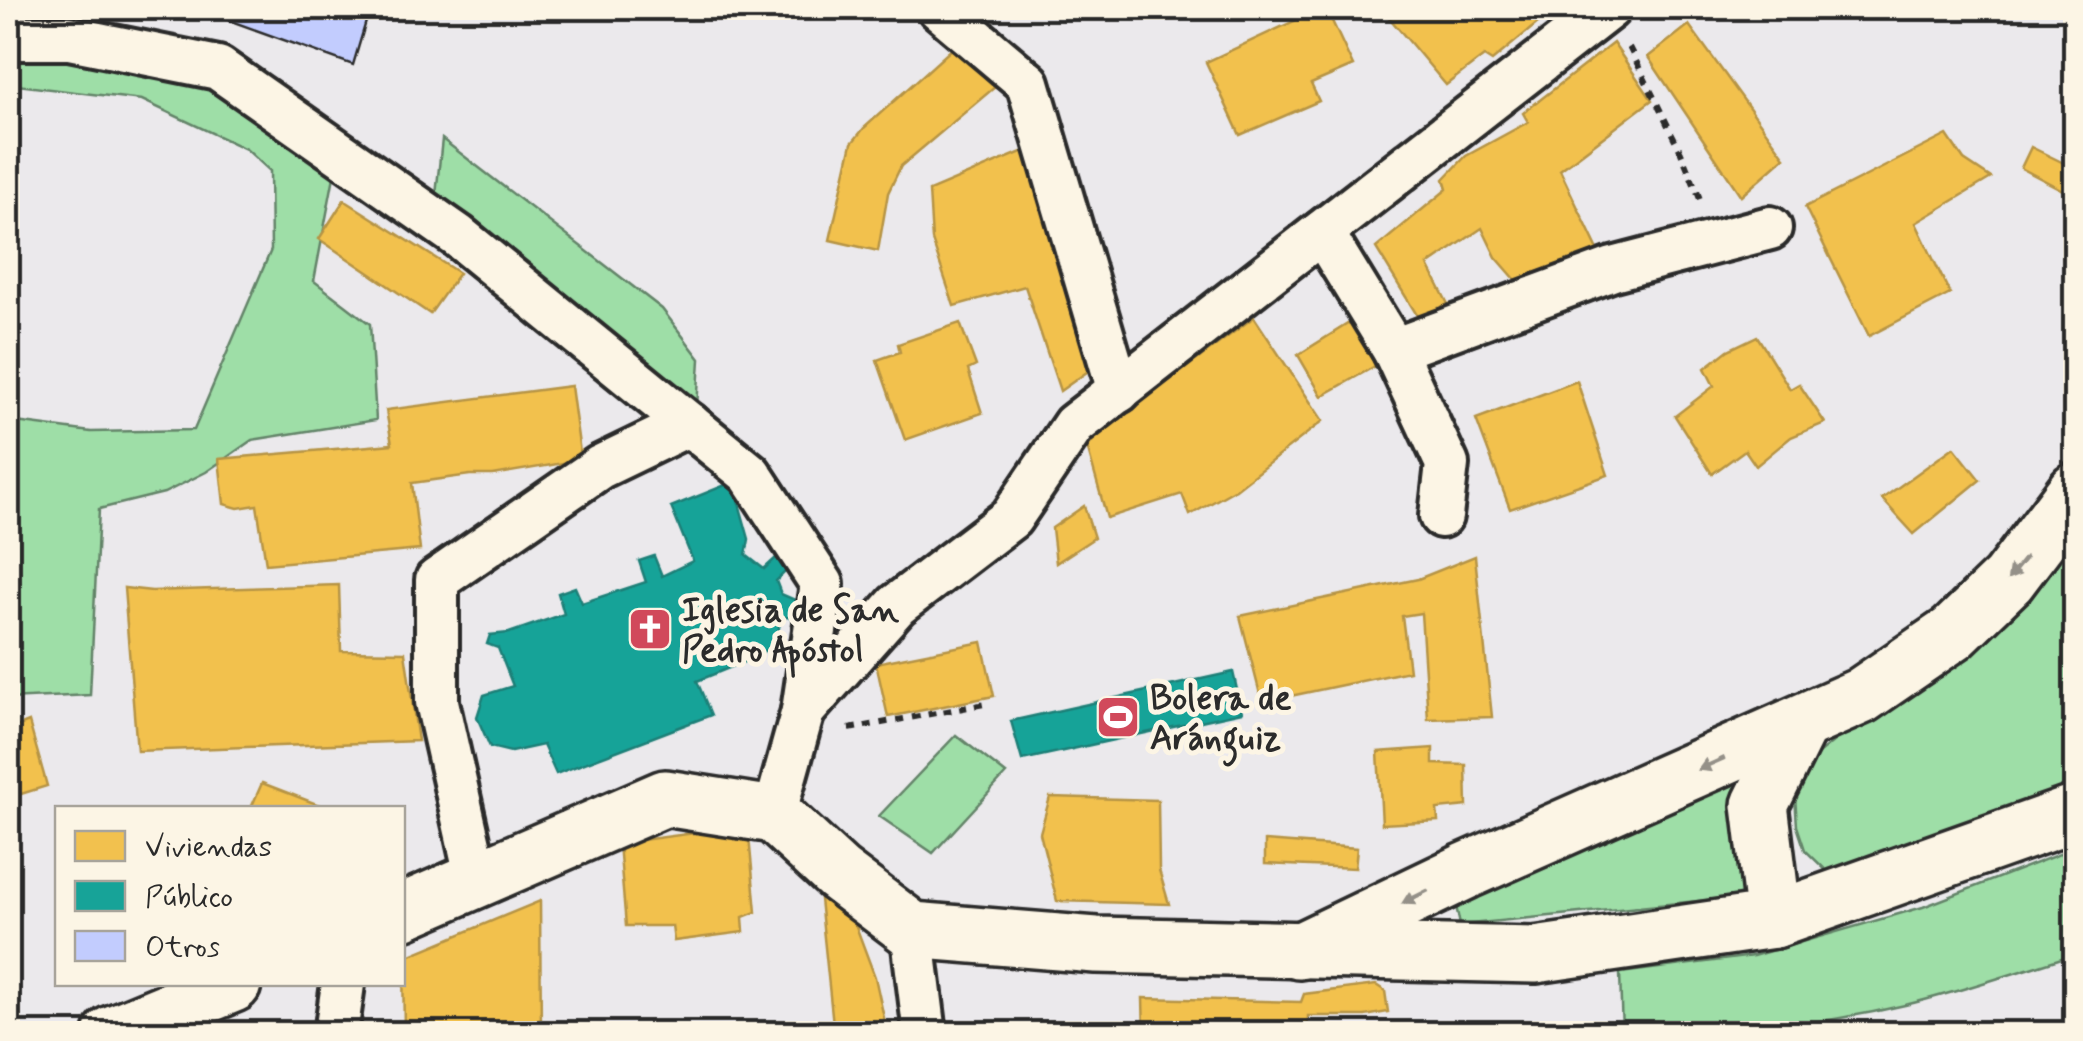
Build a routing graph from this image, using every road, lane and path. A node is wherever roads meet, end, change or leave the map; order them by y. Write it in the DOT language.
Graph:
graph roads {
  1 [pos="939,8"];
  2 [pos="1609,8"];
  3 [pos="8,38"];
  4 [pos="1770,228"];
  5 [pos="1322,232"];
  6 [pos="1718,242"];
  7 [pos="1394,350"];
  8 [pos="1119,391"];
  9 [pos="689,424"];
  10 [pos="2076,490"];
  11 [pos="1441,516"];
  12 [pos="986,704"];
  13 [pos="1800,724"];
  14 [pos="798,728"];
  15 [pos="2076,814"];
  16 [pos="774,815"];
  17 [pos="476,880"];
  18 [pos="405,911"];
  19 [pos="1774,920"];
  20 [pos="912,930"];
  21 [pos="1300,951"];
  22 [pos="228,986"];
  23 [pos="343,986"];
  24 [pos="112,1034"];
  25 [pos="336,1034"];
  26 [pos="925,1034"];
  1 -- 8 [label="street"];
  2 -- 5 [label="street"];
  2 -- 6 [label="path"];
  3 -- 9 [label="street"];
  4 -- 6 [label="street"];
  5 -- 7 [label="street"];
  5 -- 8 [label="street"];
  6 -- 7 [label="street"];
  7 -- 11 [label="street"];
  8 -- 14 [label="street"];
  9 -- 14 [label="street"];
  9 -- 17 [label="street"];
  10 -- 13 [label="main road, one-way"];
  12 -- 14 [label="path"];
  13 -- 19 [label="main road"];
  13 -- 21 [label="main road, one-way"];
  14 -- 16 [label="street"];
  15 -- 19 [label="main road"];
  16 -- 17 [label="main road"];
  16 -- 20 [label="main road"];
  17 -- 18 [label="main road"];
  19 -- 21 [label="main road"];
  20 -- 21 [label="main road"];
  20 -- 26 [label="street"];
  22 -- 24 [label="main road"];
  23 -- 25 [label="street"];
}
